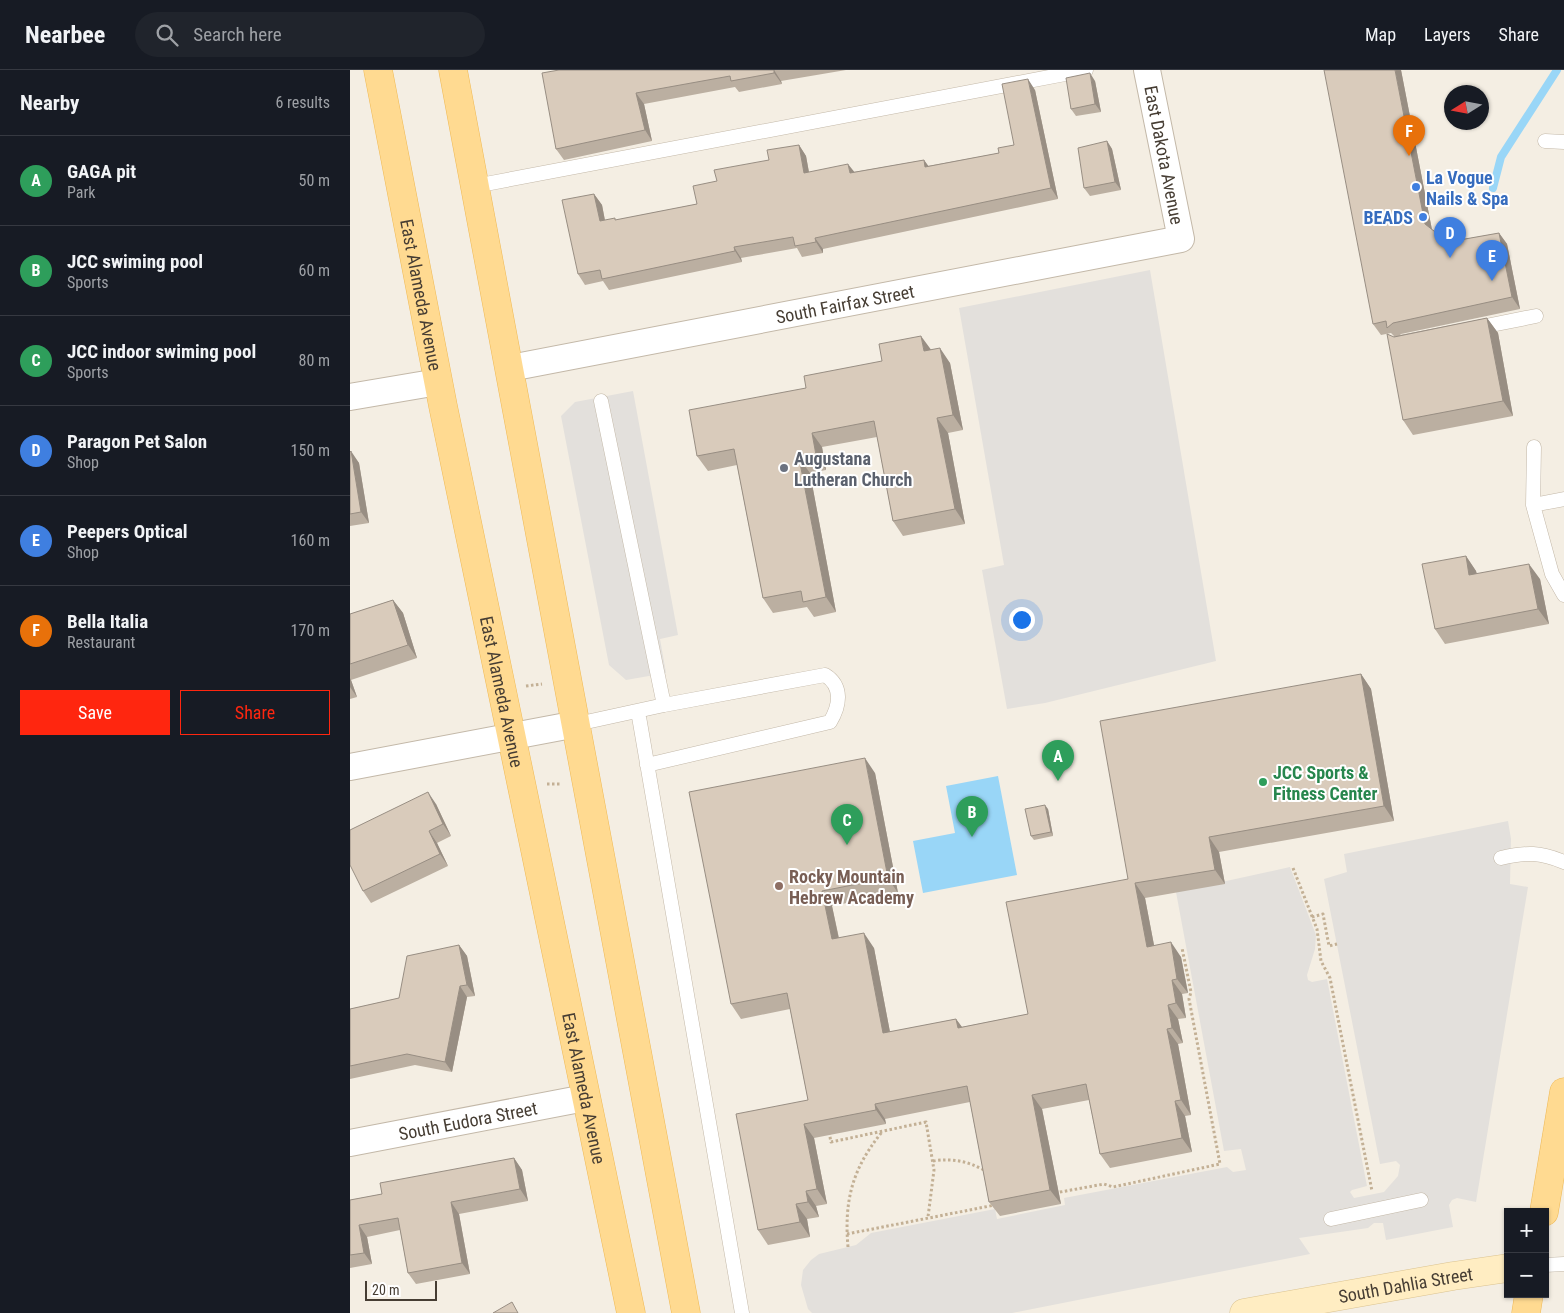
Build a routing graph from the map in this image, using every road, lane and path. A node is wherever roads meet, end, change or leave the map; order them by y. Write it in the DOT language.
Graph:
graph roads {
  1 [pos="378,70"];
  2 [pos="453,70"];
  3 [pos="1086,70"];
  4 [pos="1147,70"];
  5 [pos="1545,141"];
  6 [pos="1564,142"];
  7 [pos="475,186"];
  8 [pos="1181,239"];
  9 [pos="1536,316"];
  10 [pos="1460,332"];
  11 [pos="510,368"];
  12 [pos="438,382"];
  13 [pos="350,397"];
  14 [pos="601,400"];
  15 [pos="1534,447"];
  16 [pos="1564,499"];
  17 [pos="1533,505"];
  18 [pos="1564,595"];
  19 [pos="548,680"];
  20 [pos="524,686"];
  21 [pos="664,705"];
  22 [pos="638,711"];
  23 [pos="577,724"];
  24 [pos="512,737"];
  25 [pos="647,765"];
  26 [pos="350,767"];
  27 [pos="538,784"];
  28 [pos="563,784"];
  29 [pos="1501,858"];
  30 [pos="1564,862"];
  31 [pos="1293,868"];
  32 [pos="1312,917"];
  33 [pos="1337,944"];
  34 [pos="1182,948"];
  35 [pos="1564,1092"];
  36 [pos="585,1098"];
  37 [pos="828,1125"];
  38 [pos="882,1132"];
  39 [pos="350,1143"];
  40 [pos="933,1161"];
  41 [pos="982,1161"];
  42 [pos="984,1170"];
  43 [pos="985,1179"];
  44 [pos="1557,1185"];
  45 [pos="1372,1192"];
  46 [pos="1053,1193"];
  47 [pos="989,1197"];
  48 [pos="1421,1200"];
  49 [pos="1000,1204"];
  50 [pos="991,1206"];
  51 [pos="1546,1208"];
  52 [pos="928,1217"];
  53 [pos="1331,1219"];
  54 [pos="847,1234"];
  55 [pos="848,1247"];
  56 [pos="1564,1264"];
  57 [pos="1549,1265"];
  58 [pos="1504,1269"];
  59 [pos="1528,1298"];
  60 [pos="631,1313"];
  61 [pos="686,1313"];
  62 [pos="742,1313"];
  63 [pos="1244,1313"];
  64 [pos="1526,1313"];
  1 -- 12 [label="main road, East Alameda Avenue"];
  2 -- 7 [label="main road"];
  3 -- 7 [label="lane"];
  4 -- 8 [label="street, East Dakota Avenue"];
  5 -- 6 [label="lane"];
  7 -- 11 [label="main road"];
  8 -- 11 [label="street, South Fairfax Street"];
  9 -- 10 [label="lane"];
  11 -- 23 [label="main road"];
  12 -- 13 [label="street"];
  12 -- 24 [label="main road, East Alameda Avenue"];
  14 -- 21 [label="lane"];
  15 -- 17 [label="lane"];
  16 -- 17 [label="lane"];
  17 -- 18 [label="lane"];
  19 -- 20 [label="path"];
  21 -- 22 [label="lane"];
  21 -- 25 [label="lane"];
  22 -- 23 [label="lane"];
  22 -- 25 [label="lane"];
  23 -- 24 [label="street"];
  23 -- 61 [label="main road"];
  24 -- 26 [label="street"];
  24 -- 36 [label="main road, East Alameda Avenue"];
  25 -- 62 [label="lane"];
  27 -- 28 [label="path"];
  29 -- 30 [label="lane"];
  31 -- 32 [label="path"];
  32 -- 33 [label="path"];
  32 -- 45 [label="path"];
  34 -- 46 [label="path"];
  35 -- 44 [label="main road"];
  36 -- 39 [label="street, South Eudora Street"];
  36 -- 60 [label="main road, East Alameda Avenue"];
  37 -- 38 [label="path"];
  38 -- 40 [label="path"];
  38 -- 54 [label="path"];
  40 -- 42 [label="path"];
  40 -- 52 [label="path"];
  41 -- 42 [label="path"];
  42 -- 43 [label="path"];
  44 -- 51 [label="main road"];
  47 -- 50 [label="path"];
  48 -- 53 [label="lane"];
  49 -- 50 [label="path"];
  50 -- 52 [label="path"];
  52 -- 54 [label="path"];
  54 -- 55 [label="path"];
  56 -- 57 [label="lane"];
  58 -- 63 [label="street, South Dahlia Street"];
  59 -- 64 [label="main road"];
}
